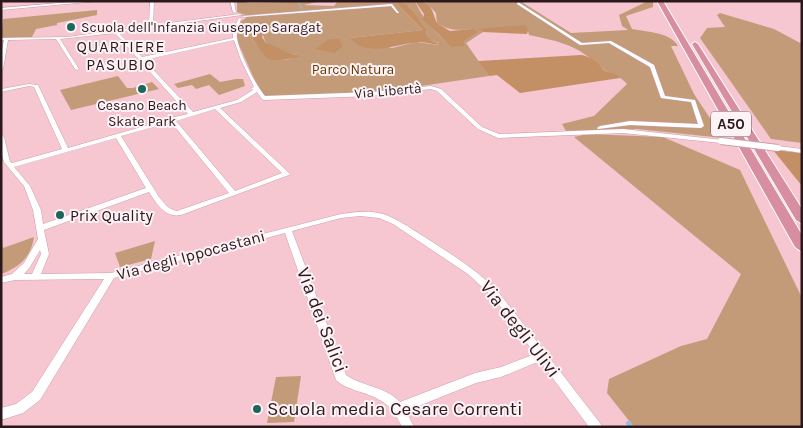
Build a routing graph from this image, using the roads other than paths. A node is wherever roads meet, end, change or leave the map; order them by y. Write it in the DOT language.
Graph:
graph roads {
  1 [pos="8,1"];
  2 [pos="98,1"];
  3 [pos="152,1"];
  4 [pos="232,1"];
  5 [pos="660,1"];
  6 [pos="667,1"];
  7 [pos="2,3"];
  8 [pos="518,3"];
  9 [pos="1,10"];
  10 [pos="235,12"];
  11 [pos="398,12"];
  12 [pos="242,17"];
  13 [pos="230,18"];
  14 [pos="151,26"];
  15 [pos="115,31"];
  16 [pos="233,39"];
  17 [pos="59,40"];
  18 [pos="3,42"];
  19 [pos="140,59"];
  20 [pos="76,69"];
  21 [pos="1,70"];
  22 [pos="1,91"];
  23 [pos="259,93"];
  24 [pos="216,107"];
  25 [pos="191,114"];
  26 [pos="172,119"];
  27 [pos="592,132"];
  28 [pos="117,135"];
  29 [pos="1,137"];
  30 [pos="65,149"];
  31 [pos="802,151"];
  32 [pos="10,166"];
  33 [pos="151,189"];
  34 [pos="234,194"];
  35 [pos="378,216"];
  36 [pos="802,220"];
  37 [pos="41,228"];
  38 [pos="288,230"];
  39 [pos="42,240"];
  40 [pos="802,247"];
  41 [pos="111,276"];
  42 [pos="15,277"];
  43 [pos="35,277"];
  44 [pos="1,280"];
  45 [pos="542,356"];
  46 [pos="399,408"];
  47 [pos="1,414"];
  48 [pos="408,427"];
  49 [pos="596,427"];
  1 -- 7 [label="street"];
  2 -- 9 [label="street"];
  3 -- 14 [label="street"];
  4 -- 10 [label="street"];
  5 -- 40 [label="highway, A50"];
  6 -- 36 [label="highway, A50"];
  8 -- 27 [label="street"];
  10 -- 12 [label="street"];
  10 -- 13 [label="street"];
  11 -- 12 [label="street"];
  12 -- 13 [label="street"];
  12 -- 16 [label="street"];
  13 -- 14 [label="street"];
  13 -- 16 [label="street"];
  14 -- 15 [label="street"];
  15 -- 17 [label="street"];
  15 -- 19 [label="street"];
  16 -- 19 [label="street"];
  16 -- 23 [label="street"];
  17 -- 18 [label="street"];
  17 -- 20 [label="street"];
  18 -- 21 [label="street"];
  19 -- 25 [label="street"];
  22 -- 30 [label="street"];
  23 -- 24 [label="street"];
  23 -- 27 [label="street, Via Libertà"];
  24 -- 25 [label="street"];
  24 -- 34 [label="street"];
  25 -- 26 [label="street"];
  26 -- 28 [label="street"];
  26 -- 34 [label="street"];
  27 -- 31 [label="street, bridge"];
  28 -- 30 [label="street"];
  28 -- 33 [label="street"];
  29 -- 32 [label="street"];
  30 -- 32 [label="street"];
  32 -- 37 [label="street"];
  33 -- 34 [label="street"];
  33 -- 37 [label="street"];
  35 -- 38 [label="street, Via degli Ippocastani"];
  35 -- 45 [label="street, Via degli Ulivi"];
  37 -- 39 [label="street"];
  38 -- 41 [label="street, Via degli Ippocastani"];
  38 -- 46 [label="street, Via dei Salici"];
  39 -- 42 [label="street"];
  39 -- 43 [label="street"];
  41 -- 43 [label="street, Via degli Ippocastani"];
  41 -- 47 [label="street"];
  42 -- 43 [label="street, Via degli Ippocastani"];
  42 -- 44 [label="street, Via degli Ippocastani"];
  45 -- 46 [label="street"];
  45 -- 49 [label="street, Via degli Ulivi"];
  46 -- 48 [label="street, Via dei Salici"];
}
